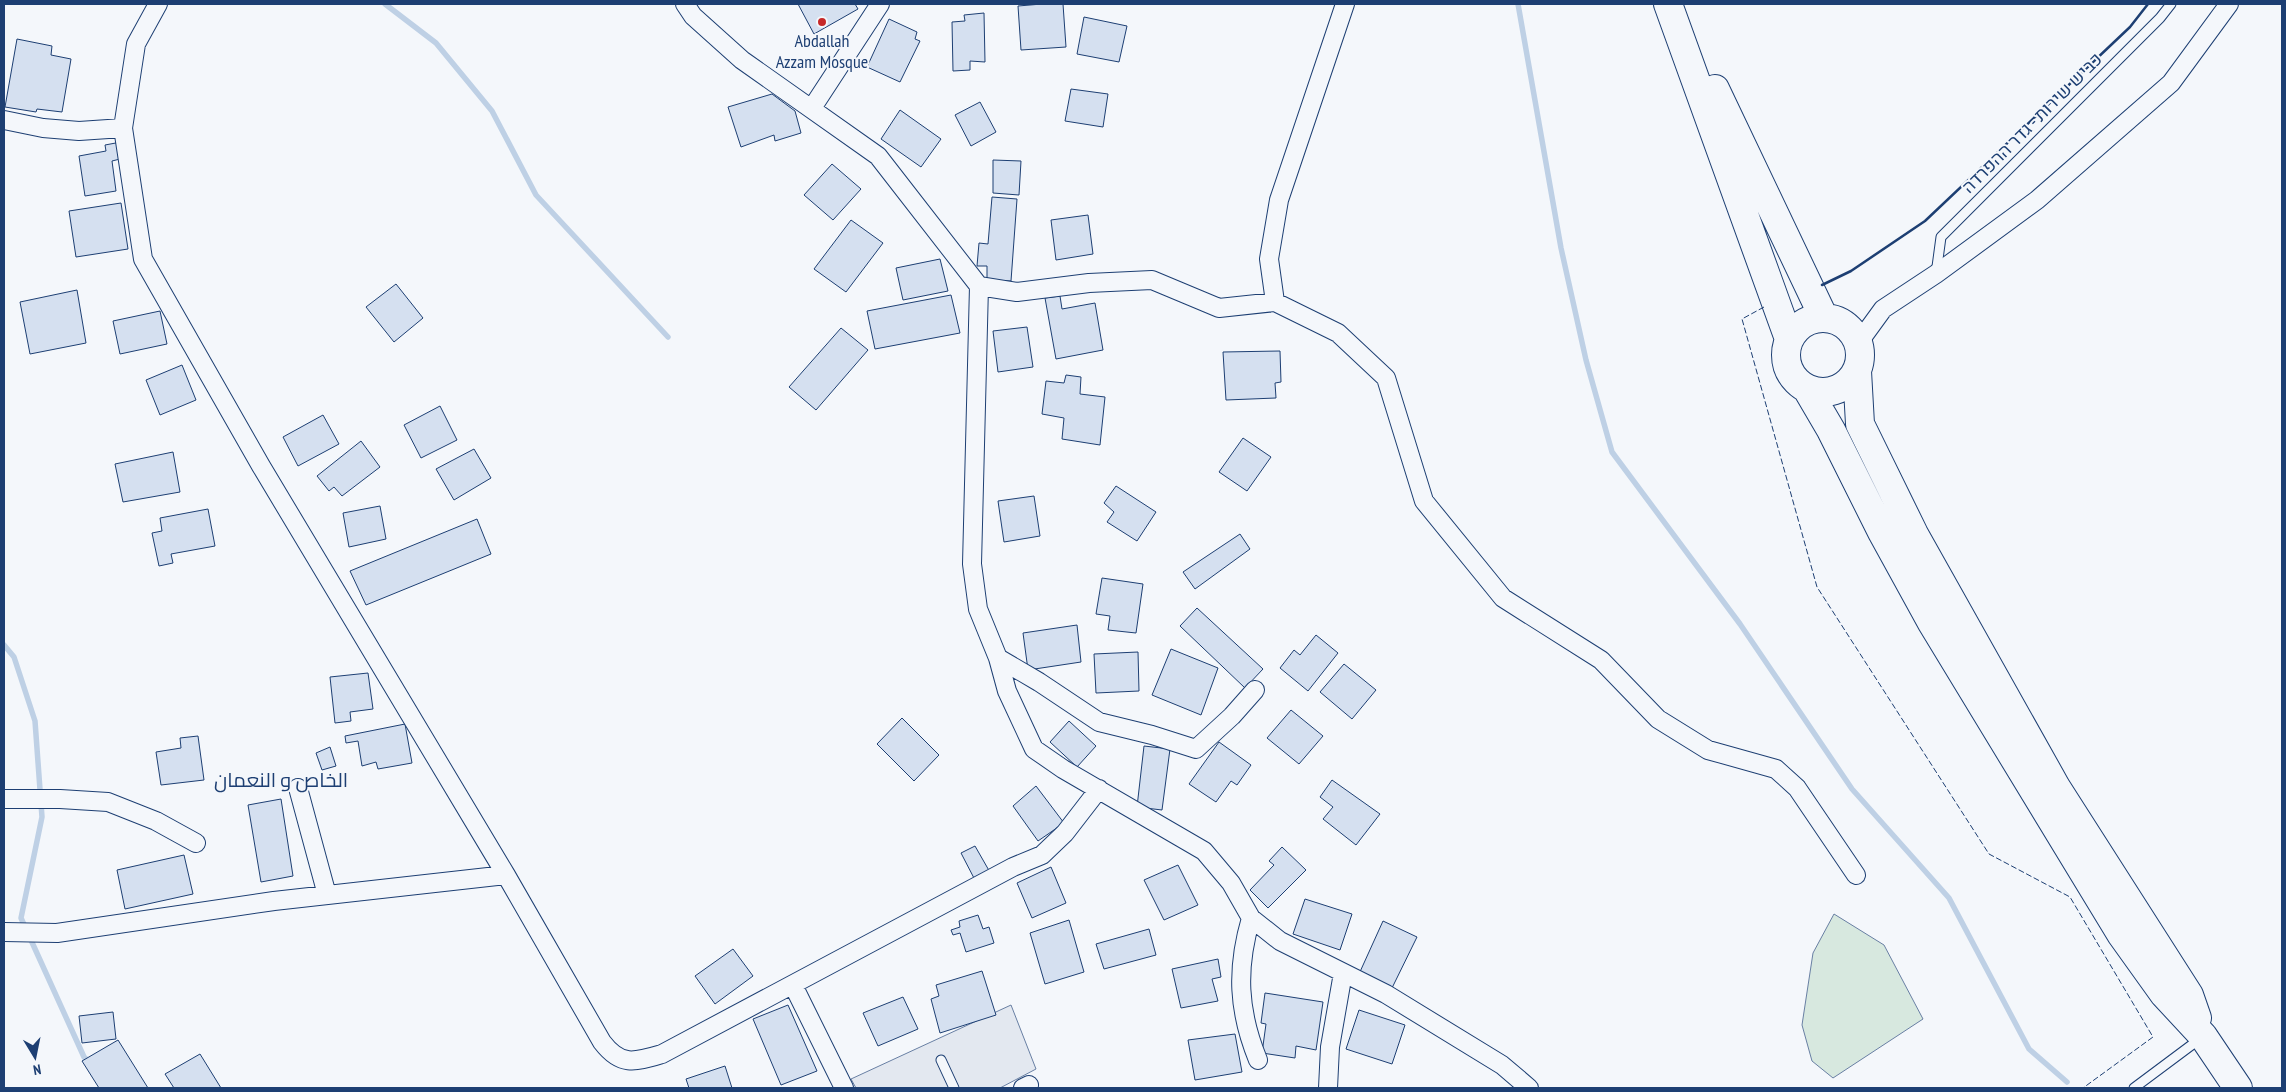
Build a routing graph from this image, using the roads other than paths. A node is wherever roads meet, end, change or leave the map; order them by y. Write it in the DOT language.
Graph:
graph roads {
  1 [pos="158,4"];
  2 [pos="685,4"];
  3 [pos="880,4"];
  4 [pos="1345,4"];
  5 [pos="1668,4"];
  6 [pos="1674,4"];
  7 [pos="2171,4"];
  8 [pos="2229,4"];
  9 [pos="812,108"];
  10 [pos="4,120"];
  11 [pos="123,128"];
  12 [pos="1936,274"];
  13 [pos="979,286"];
  14 [pos="1275,302"];
  15 [pos="1824,318"];
  16 [pos="1789,339"];
  17 [pos="1859,342"];
  18 [pos="1857,371"];
  19 [pos="1807,389"];
  20 [pos="1955,610"];
  21 [pos="1932,623"];
  22 [pos="998,658"];
  23 [pos="1255,690"];
  24 [pos="298,788"];
  25 [pos="1098,789"];
  26 [pos="4,799"];
  27 [pos="196,843"];
  28 [pos="506,875"];
  29 [pos="1856,875"];
  30 [pos="327,895"];
  31 [pos="1252,918"];
  32 [pos="4,932"];
  33 [pos="1344,973"];
  34 [pos="793,985"];
  35 [pos="2203,1036"];
  36 [pos="941,1060"];
  37 [pos="1258,1060"];
  38 [pos="844,1088"];
  39 [pos="954,1088"];
  40 [pos="1328,1088"];
  41 [pos="1529,1088"];
  42 [pos="2134,1088"];
  43 [pos="2238,1088"];
  1 -- 11 [label="street"];
  2 -- 9 [label="street"];
  3 -- 9 [label="street"];
  4 -- 14 [label="street"];
  5 -- 16 [label="main road"];
  6 -- 15 [label="main road"];
  7 -- 12 [label="lane, כביש שירות - גדר ההפרדה"];
  8 -- 12 [label="street"];
  9 -- 13 [label="street"];
  10 -- 11 [label="street"];
  11 -- 28 [label="street"];
  12 -- 17 [label="street"];
  13 -- 14 [label="street"];
  13 -- 22 [label="street"];
  14 -- 29 [label="street"];
  15 -- 16 [label="main road"];
  15 -- 17 [label="main road"];
  16 -- 19 [label="main road"];
  17 -- 18 [label="main road"];
  18 -- 19 [label="main road"];
  18 -- 20 [label="main road"];
  19 -- 21 [label="main road"];
  20 -- 21 [label="main road"];
  20 -- 35 [label="main road"];
  21 -- 35 [label="main road"];
  22 -- 23 [label="street"];
  22 -- 25 [label="street"];
  24 -- 30 [label="street"];
  25 -- 31 [label="street"];
  25 -- 34 [label="street"];
  26 -- 27 [label="street"];
  28 -- 30 [label="street"];
  28 -- 34 [label="street"];
  30 -- 32 [label="street"];
  31 -- 33 [label="street"];
  31 -- 37 [label="street"];
  33 -- 40 [label="street"];
  33 -- 41 [label="street"];
  34 -- 38 [label="street"];
  35 -- 42 [label="lane"];
  35 -- 43 [label="main road"];
  36 -- 39 [label="lane"];
}
